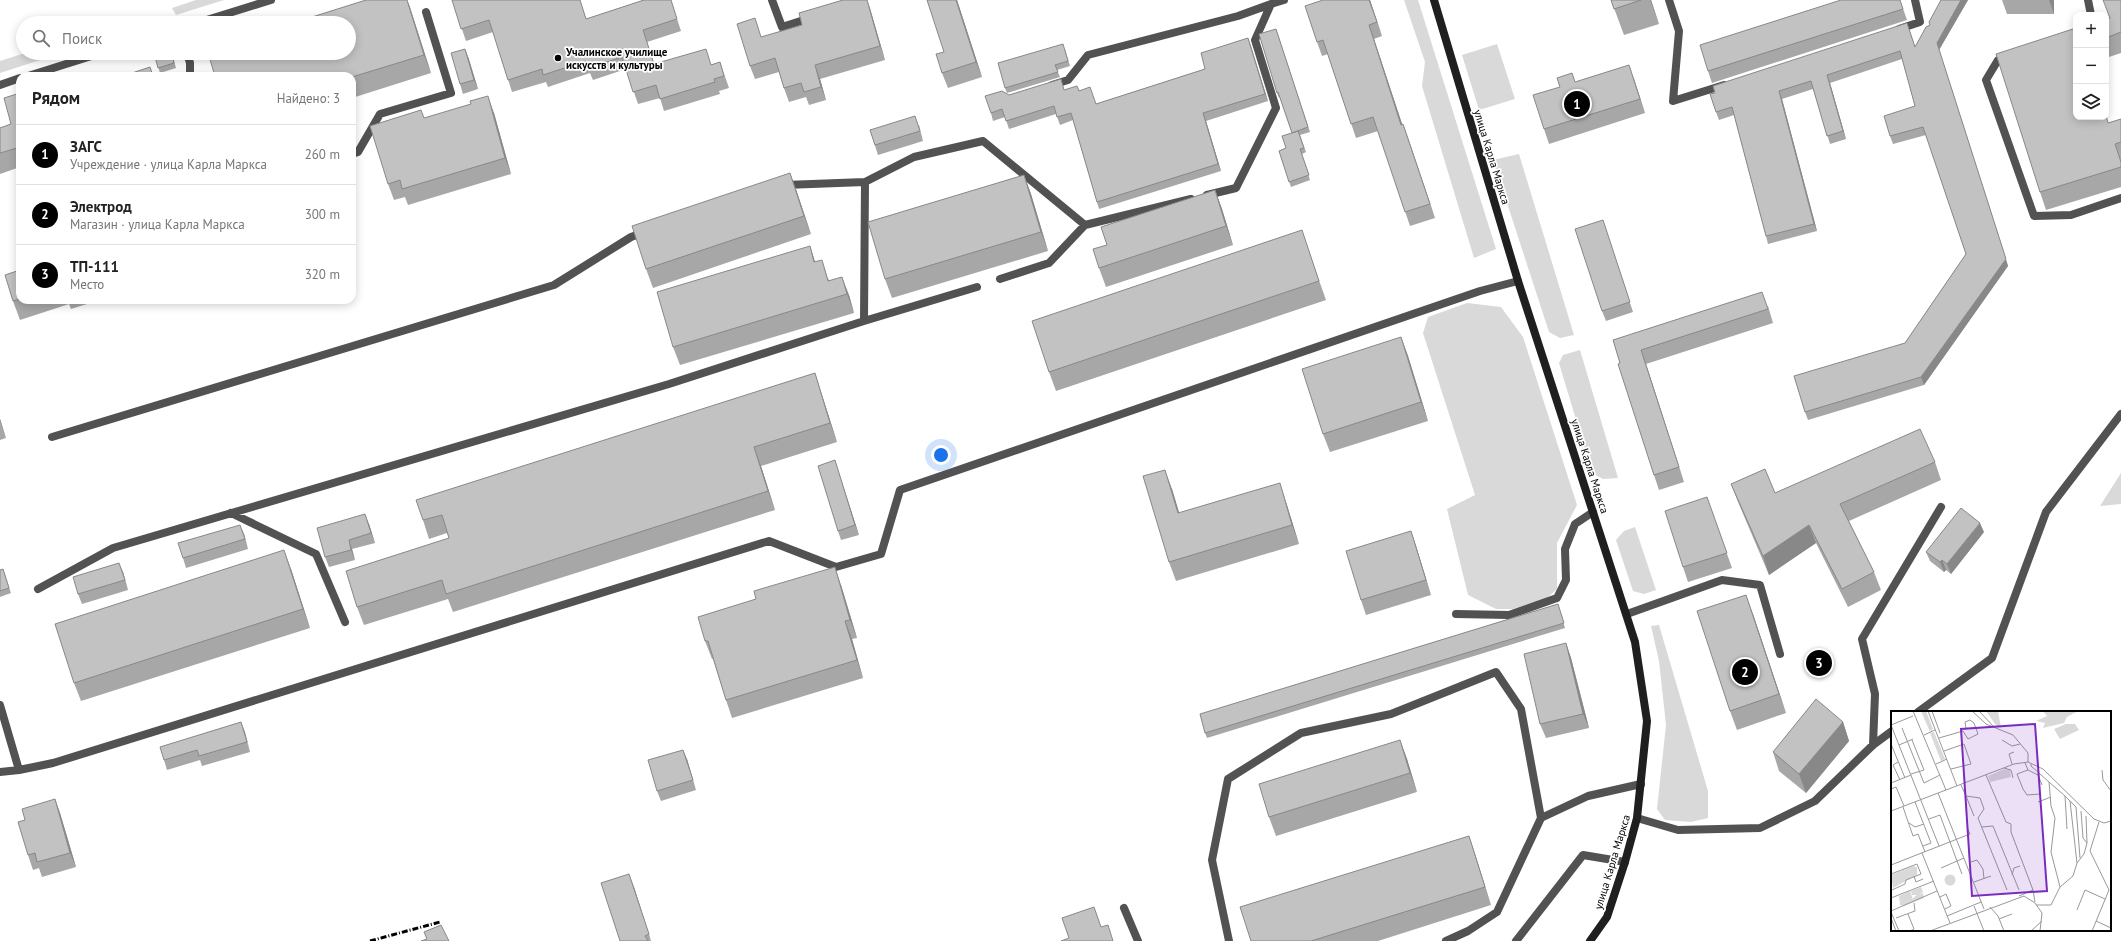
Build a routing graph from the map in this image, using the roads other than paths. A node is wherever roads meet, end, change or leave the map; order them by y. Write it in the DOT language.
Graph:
graph roads {
  1 [pos="271,0"];
  2 [pos="772,0"];
  3 [pos="1284,0"];
  4 [pos="1434,0"];
  5 [pos="1669,0"];
  6 [pos="1915,0"];
  7 [pos="2088,0"];
  8 [pos="1271,4"];
  9 [pos="426,12"];
  10 [pos="2090,12"];
  11 [pos="220,16"];
  12 [pos="818,16"];
  13 [pos="1890,32"];
  14 [pos="2020,52"];
  15 [pos="79,60"];
  16 [pos="189,60"];
  17 [pos="41,72"];
  18 [pos="190,72"];
  19 [pos="16,79"];
  20 [pos="1733,82"];
  21 [pos="0,85"];
  22 [pos="1046,86"];
  23 [pos="356,153"];
  24 [pos="865,182"];
  25 [pos="778,187"];
  26 [pos="2121,198"];
  27 [pos="1085,225"];
  28 [pos="653,229"];
  29 [pos="1000,279"];
  30 [pos="1518,281"];
  31 [pos="977,287"];
  32 [pos="864,321"];
  33 [pos="2121,414"];
  34 [pos="52,437"];
  35 [pos="1941,507"];
  36 [pos="1593,512"];
  37 [pos="230,513"];
  38 [pos="38,589"];
  39 [pos="1456,614"];
  40 [pos="1627,614"];
  41 [pos="345,622"];
  42 [pos="1780,654"];
  43 [pos="0,705"];
  44 [pos="1919,711"];
  45 [pos="1891,732"];
  46 [pos="1873,745"];
  47 [pos="19,770"];
  48 [pos="0,772"];
  49 [pos="1641,784"];
  50 [pos="1541,818"];
  51 [pos="1637,818"];
  52 [pos="1625,862"];
  53 [pos="1124,908"];
  54 [pos="1138,941"];
  55 [pos="1229,941"];
  56 [pos="1446,941"];
  57 [pos="1516,941"];
  58 [pos="1590,941"];
  1 -- 11 [label="street"];
  2 -- 12 [label="street"];
  3 -- 8 [label="street"];
  4 -- 30 [label="main road, улица Карла Маркса"];
  5 -- 20 [label="street"];
  6 -- 13 [label="street"];
  7 -- 10 [label="street"];
  8 -- 22 [label="street"];
  8 -- 27 [label="street"];
  9 -- 23 [label="street"];
  14 -- 26 [label="street"];
  15 -- 17 [label="street"];
  16 -- 18 [label="street"];
  19 -- 21 [label="street"];
  24 -- 25 [label="street"];
  24 -- 27 [label="street"];
  24 -- 32 [label="street"];
  27 -- 29 [label="street"];
  28 -- 34 [label="street"];
  30 -- 36 [label="main road, улица Карла Маркса"];
  30 -- 47 [label="street"];
  31 -- 32 [label="street"];
  32 -- 37 [label="street"];
  33 -- 44 [label="street"];
  35 -- 46 [label="street"];
  36 -- 39 [label="street"];
  36 -- 40 [label="main road, улица Карла Маркса"];
  37 -- 38 [label="street"];
  37 -- 41 [label="street"];
  40 -- 42 [label="street"];
  40 -- 49 [label="main road, улица Карла Маркса"];
  43 -- 47 [label="street"];
  45 -- 46 [label="street"];
  46 -- 51 [label="street"];
  47 -- 48 [label="street"];
  49 -- 50 [label="street"];
  49 -- 51 [label="main road, улица Карла Маркса"];
  50 -- 55 [label="street"];
  50 -- 56 [label="street"];
  51 -- 52 [label="main road, улица Карла Маркса"];
  52 -- 57 [label="street"];
  52 -- 58 [label="main road, улица Карла Маркса"];
  53 -- 54 [label="street"];
}
